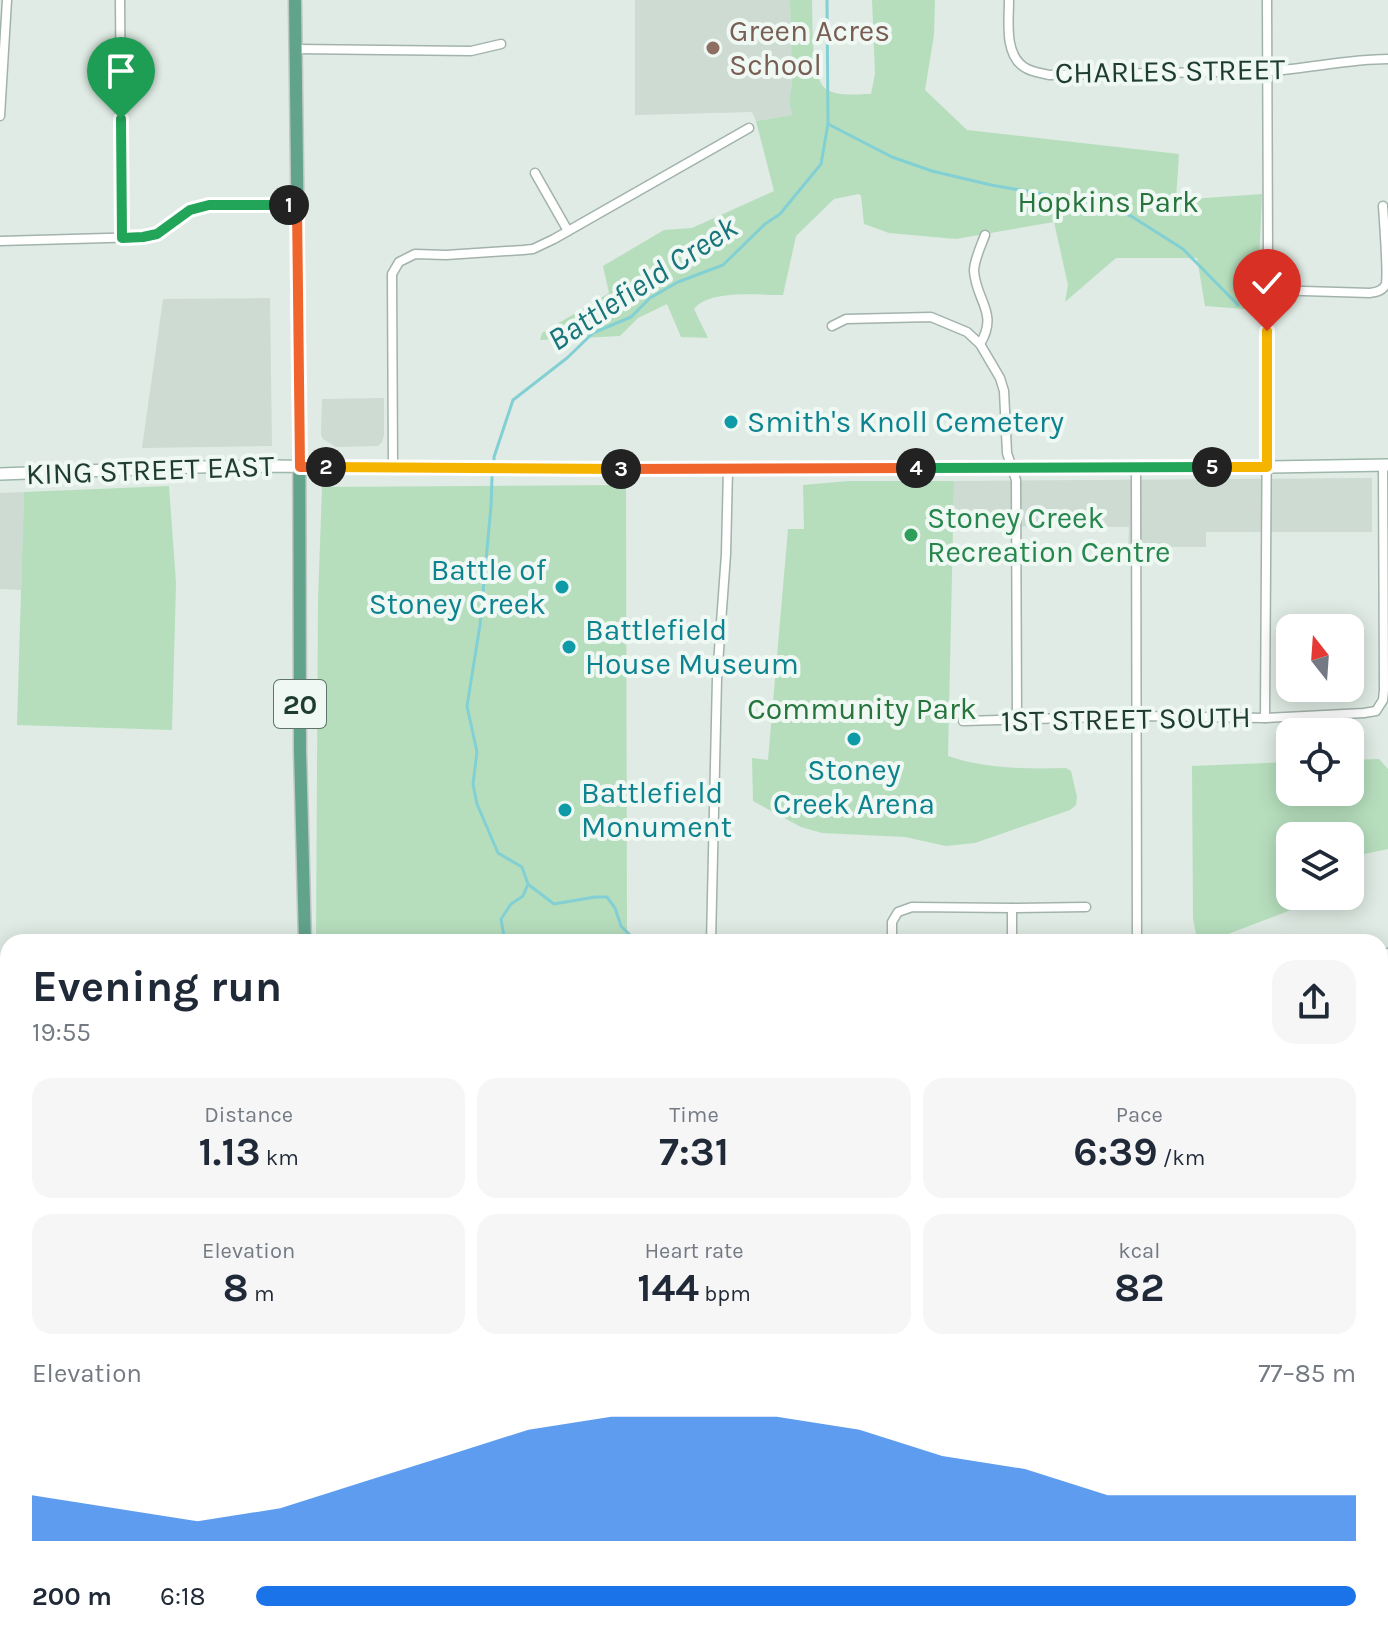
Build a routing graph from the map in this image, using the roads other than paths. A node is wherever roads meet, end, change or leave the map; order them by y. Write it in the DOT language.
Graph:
graph roads {
  1 [pos="7,0"];
  2 [pos="120,0"];
  3 [pos="295,0"];
  4 [pos="1009,0"];
  5 [pos="1267,0"];
  6 [pos="501,44"];
  7 [pos="296,49"];
  8 [pos="1388,59"];
  9 [pos="1268,71"];
  10 [pos="0,116"];
  11 [pos="749,128"];
  12 [pos="535,173"];
  13 [pos="297,205"];
  14 [pos="1383,206"];
  15 [pos="568,231"];
  16 [pos="985,235"];
  17 [pos="122,238"];
  18 [pos="0,241"];
  19 [pos="1267,290"];
  20 [pos="832,326"];
  21 [pos="980,344"];
  22 [pos="1386,465"];
  23 [pos="300,467"];
  24 [pos="393,467"];
  25 [pos="1267,467"];
  26 [pos="1013,468"];
  27 [pos="1136,468"];
  28 [pos="728,469"];
  29 [pos="0,474"];
  30 [pos="1138,716"];
  31 [pos="1265,718"];
  32 [pos="1017,719"];
  33 [pos="963,721"];
  34 [pos="1086,907"];
  35 [pos="1012,908"];
  36 [pos="305,934"];
  37 [pos="711,934"];
  38 [pos="892,934"];
  39 [pos="1012,934"];
  40 [pos="1137,934"];
  1 -- 10 [label="street"];
  2 -- 17 [label="street"];
  3 -- 7 [label="main road, 20"];
  4 -- 9 [label="street, CHARLES STREET"];
  5 -- 9 [label="street"];
  6 -- 7 [label="street"];
  7 -- 13 [label="main road, 20"];
  8 -- 9 [label="street, CHARLES STREET"];
  9 -- 19 [label="street"];
  11 -- 15 [label="street"];
  12 -- 15 [label="street"];
  13 -- 17 [label="street"];
  13 -- 23 [label="main road, 20"];
  14 -- 19 [label="street"];
  15 -- 24 [label="street"];
  16 -- 21 [label="street"];
  17 -- 18 [label="street"];
  19 -- 25 [label="street"];
  20 -- 21 [label="street"];
  21 -- 26 [label="street"];
  22 -- 25 [label="main road, KING STREET EAST"];
  22 -- 31 [label="street, 1ST STREET SOUTH"];
  23 -- 24 [label="main road, KING STREET EAST"];
  23 -- 29 [label="main road, KING STREET EAST"];
  23 -- 36 [label="main road, 20"];
  24 -- 28 [label="main road, KING STREET EAST"];
  25 -- 27 [label="main road, KING STREET EAST"];
  25 -- 31 [label="street"];
  26 -- 27 [label="main road, KING STREET EAST"];
  26 -- 28 [label="main road, KING STREET EAST"];
  26 -- 32 [label="street"];
  27 -- 30 [label="street"];
  28 -- 37 [label="street"];
  30 -- 31 [label="street, 1ST STREET SOUTH"];
  30 -- 32 [label="street, 1ST STREET SOUTH"];
  30 -- 40 [label="street"];
  32 -- 33 [label="street, 1ST STREET SOUTH"];
  34 -- 35 [label="street"];
  35 -- 38 [label="street"];
  35 -- 39 [label="street"];
}
